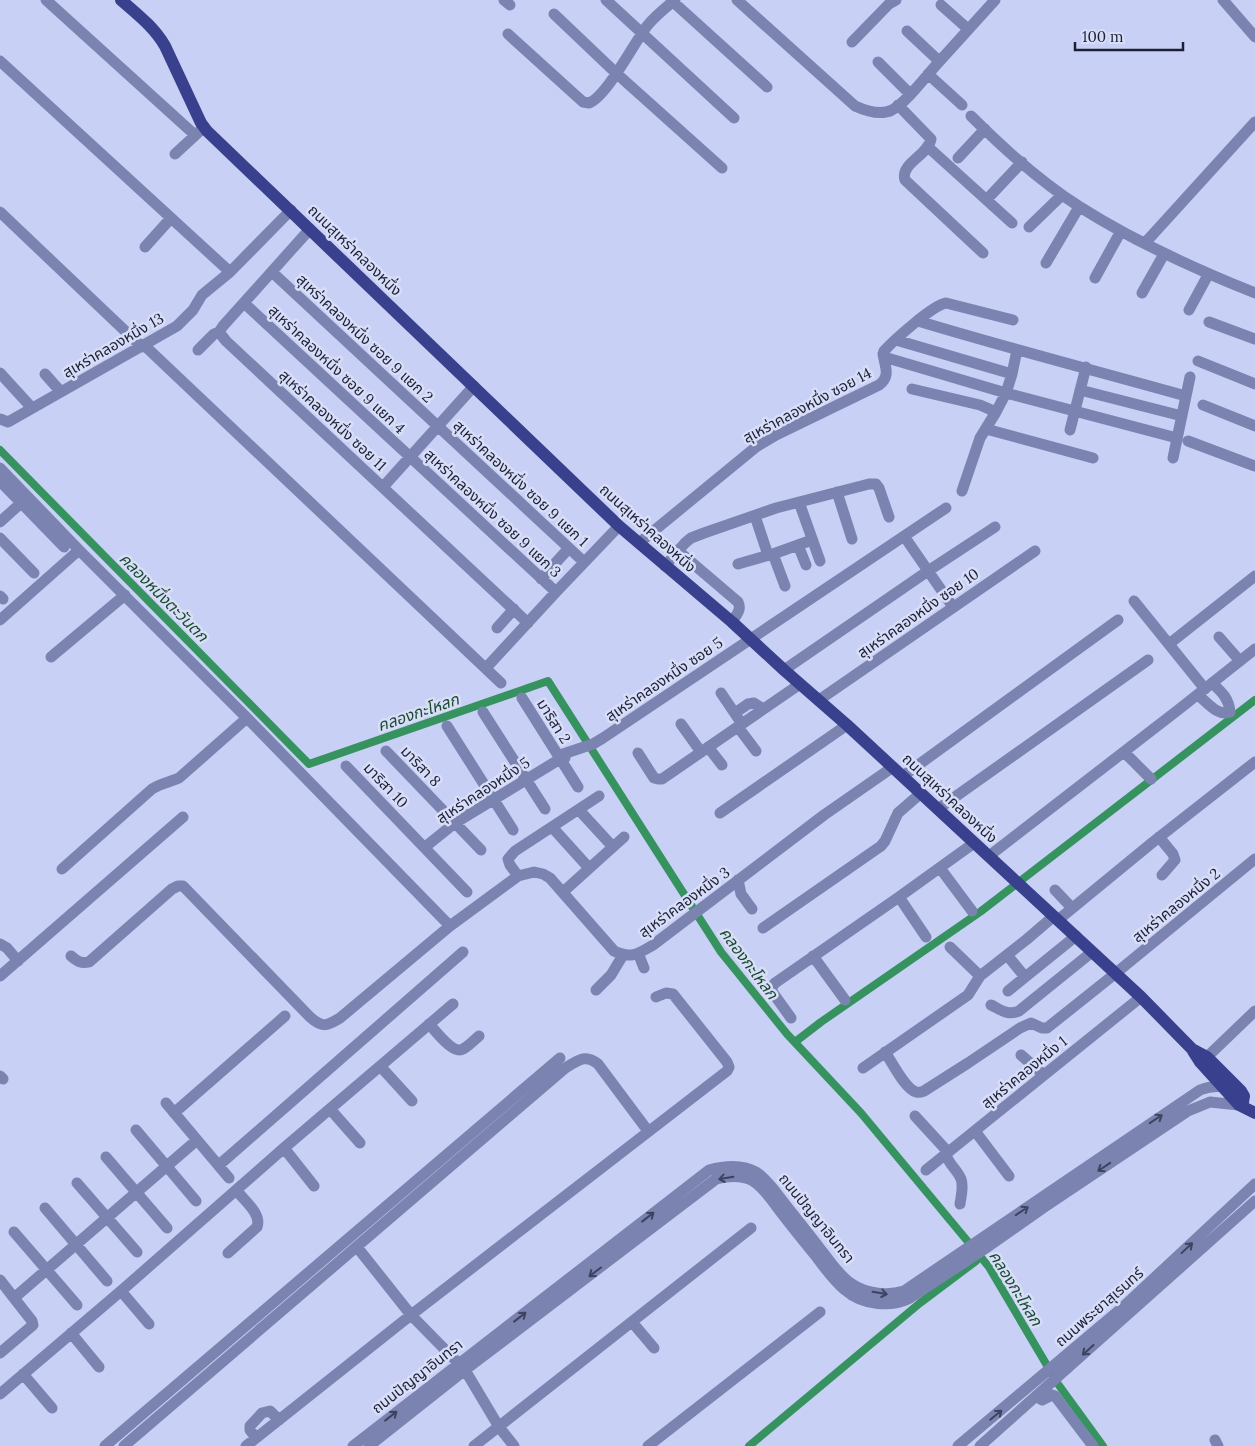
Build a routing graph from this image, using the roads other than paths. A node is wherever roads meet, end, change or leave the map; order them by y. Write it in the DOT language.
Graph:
graph roads {
  1 [pos="46,0"];
  2 [pos="121,0"];
  3 [pos="606,0"];
  4 [pos="737,0"];
  5 [pos="995,0"];
  6 [pos="673,1"];
  7 [pos="890,1"];
  8 [pos="1228,2"];
  9 [pos="941,5"];
  10 [pos="554,14"];
  11 [pos="968,30"];
  12 [pos="907,31"];
  13 [pos="642,33"];
  14 [pos="508,34"];
  15 [pos="1255,37"];
  16 [pos="852,42"];
  17 [pos="940,61"];
  18 [pos="0,62"];
  19 [pos="878,62"];
  20 [pos="616,73"];
  21 [pos="928,74"];
  22 [pos="767,87"];
  23 [pos="910,94"];
  24 [pos="192,104"];
  25 [pos="898,105"];
  26 [pos="962,105"];
  27 [pos="972,116"];
  28 [pos="176,118"];
  29 [pos="734,118"];
  30 [pos="1255,122"];
  31 [pos="985,129"];
  32 [pos="199,131"];
  33 [pos="928,147"];
  34 [pos="175,154"];
  35 [pos="958,158"];
  36 [pos="1022,162"];
  37 [pos="722,168"];
  38 [pos="991,195"];
  39 [pos="1062,195"];
  40 [pos="1079,207"];
  41 [pos="291,210"];
  42 [pos="0,212"];
  43 [pos="171,218"];
  44 [pos="1012,224"];
  45 [pos="1029,227"];
  46 [pos="310,230"];
  47 [pos="1121,231"];
  48 [pos="1145,244"];
  49 [pos="145,247"];
  50 [pos="983,253"];
  51 [pos="1164,254"];
  52 [pos="1046,262"];
  53 [pos="230,272"];
  54 [pos="272,272"];
  55 [pos="1208,275"];
  56 [pos="1094,278"];
  57 [pos="1142,293"];
  58 [pos="1255,293"];
  59 [pos="244,303"];
  60 [pos="1189,310"];
  61 [pos="1013,320"];
  62 [pos="918,321"];
  63 [pos="1209,322"];
  64 [pos="219,332"];
  65 [pos="1255,339"];
  66 [pos="896,340"];
  67 [pos="143,346"];
  68 [pos="198,350"];
  69 [pos="1017,350"];
  70 [pos="884,357"];
  71 [pos="1198,361"];
  72 [pos="1086,368"];
  73 [pos="0,373"];
  74 [pos="45,374"];
  75 [pos="1012,374"];
  76 [pos="1190,377"];
  77 [pos="1255,384"];
  78 [pos="474,386"];
  79 [pos="912,389"];
  80 [pos="1080,390"];
  81 [pos="61,392"];
  82 [pos="1006,393"];
  83 [pos="1186,396"];
  84 [pos="1203,405"];
  85 [pos="32,408"];
  86 [pos="1074,411"];
  87 [pos="996,412"];
  88 [pos="1182,416"];
  89 [pos="0,419"];
  90 [pos="438,426"];
  91 [pos="1255,426"];
  92 [pos="986,429"];
  93 [pos="1070,430"];
  94 [pos="1183,440"];
  95 [pos="410,456"];
  96 [pos="1093,458"];
  97 [pos="1173,458"];
  98 [pos="1255,466"];
  99 [pos="0,468"];
  100 [pos="0,481"];
  101 [pos="383,487"];
  102 [pos="962,491"];
  103 [pos="837,492"];
  104 [pos="799,502"];
  105 [pos="21,504"];
  106 [pos="946,508"];
  107 [pos="754,516"];
  108 [pos="889,517"];
  109 [pos="0,522"];
  110 [pos="620,526"];
  111 [pos="995,527"];
  112 [pos="904,536"];
  113 [pos="0,538"];
  114 [pos="852,539"];
  115 [pos="812,540"];
  116 [pos="639,543"];
  117 [pos="798,545"];
  118 [pos="64,547"];
  119 [pos="569,548"];
  120 [pos="79,550"];
  121 [pos="677,550"];
  122 [pos="1034,551"];
  123 [pos="771,554"];
  124 [pos="820,561"];
  125 [pos="556,562"];
  126 [pos="584,562"];
  127 [pos="738,564"];
  128 [pos="806,565"];
  129 [pos="665,566"];
  130 [pos="928,571"];
  131 [pos="34,573"];
  132 [pos="572,575"];
  133 [pos="1255,576"];
  134 [pos="541,578"];
  135 [pos="785,586"];
  136 [pos="556,592"];
  137 [pos="125,595"];
  138 [pos="1134,601"];
  139 [pos="953,607"];
  140 [pos="514,609"];
  141 [pos="0,620"];
  142 [pos="1118,620"];
  143 [pos="732,622"];
  144 [pos="528,623"];
  145 [pos="497,628"];
  146 [pos="1219,637"];
  147 [pos="750,639"];
  148 [pos="1169,644"];
  149 [pos="1255,649"];
  150 [pos="52,657"];
  151 [pos="1148,660"];
  152 [pos="1240,661"];
  153 [pos="486,668"];
  154 [pos="784,670"];
  155 [pos="501,683"];
  156 [pos="800,684"];
  157 [pos="1205,689"];
  158 [pos="721,693"];
  159 [pos="522,698"];
  160 [pos="818,700"];
  161 [pos="763,709"];
  162 [pos="483,712"];
  163 [pos="735,713"];
  164 [pos="247,718"];
  165 [pos="681,724"];
  166 [pos="740,725"];
  167 [pos="847,725"];
  168 [pos="447,726"];
  169 [pos="593,744"];
  170 [pos="704,750"];
  171 [pos="756,750"];
  172 [pos="386,751"];
  173 [pos="1124,752"];
  174 [pos="638,753"];
  175 [pos="560,759"];
  176 [pos="1255,762"];
  177 [pos="722,765"];
  178 [pos="346,766"];
  179 [pos="893,767"];
  180 [pos="903,776"];
  181 [pos="526,779"];
  182 [pos="1152,779"];
  183 [pos="578,787"];
  184 [pos="921,793"];
  185 [pos="599,796"];
  186 [pos="494,800"];
  187 [pos="545,809"];
  188 [pos="938,809"];
  189 [pos="579,810"];
  190 [pos="720,813"];
  191 [pos="183,817"];
  192 [pos="455,823"];
  193 [pos="552,827"];
  194 [pos="513,830"];
  195 [pos="624,837"];
  196 [pos="1159,837"];
  197 [pos="974,843"];
  198 [pos="425,847"];
  199 [pos="613,847"];
  200 [pos="481,850"];
  201 [pos="989,856"];
  202 [pos="1255,859"];
  203 [pos="589,868"];
  204 [pos="940,868"];
  205 [pos="62,869"];
  206 [pos="1162,875"];
  207 [pos="518,876"];
  208 [pos="738,880"];
  209 [pos="1055,890"];
  210 [pos="467,892"];
  211 [pos="563,892"];
  212 [pos="899,897"];
  213 [pos="1072,908"];
  214 [pos="752,909"];
  215 [pos="972,911"];
  216 [pos="1056,918"];
  217 [pos="450,926"];
  218 [pos="763,928"];
  219 [pos="1076,936"];
  220 [pos="926,937"];
  221 [pos="0,944"];
  222 [pos="950,947"];
  223 [pos="463,952"];
  224 [pos="1092,952"];
  225 [pos="638,953"];
  226 [pos="623,955"];
  227 [pos="1007,955"];
  228 [pos="71,956"];
  229 [pos="813,956"];
  230 [pos="18,961"];
  231 [pos="644,968"];
  232 [pos="1116,973"];
  233 [pos="0,976"];
  234 [pos="980,976"];
  235 [pos="1025,977"];
  236 [pos="596,990"];
  237 [pos="1008,991"];
  238 [pos="656,997"];
  239 [pos="1141,997"];
  240 [pos="844,1000"];
  241 [pos="453,1004"];
  242 [pos="991,1005"];
  243 [pos="1255,1011"];
  244 [pos="285,1016"];
  245 [pos="791,1018"];
  246 [pos="429,1024"];
  247 [pos="479,1036"];
  248 [pos="885,1052"];
  249 [pos="1021,1055"];
  250 [pos="560,1058"];
  251 [pos="1203,1060"];
  252 [pos="380,1066"];
  253 [pos="862,1068"];
  254 [pos="1044,1075"];
  255 [pos="1222,1086"];
  256 [pos="1200,1090"];
  257 [pos="1247,1095"];
  258 [pos="412,1101"];
  259 [pos="166,1103"];
  260 [pos="1239,1105"];
  261 [pos="330,1110"];
  262 [pos="1255,1113"];
  263 [pos="174,1114"];
  264 [pos="915,1116"];
  265 [pos="136,1130"];
  266 [pos="648,1131"];
  267 [pos="975,1131"];
  268 [pos="198,1140"];
  269 [pos="360,1143"];
  270 [pos="284,1148"];
  271 [pos="947,1153"];
  272 [pos="106,1158"];
  273 [pos="219,1165"];
  274 [pos="167,1166"];
  275 [pos="926,1170"];
  276 [pos="1010,1176"];
  277 [pos="229,1178"];
  278 [pos="77,1183"];
  279 [pos="1255,1184"];
  280 [pos="314,1186"];
  281 [pos="236,1190"];
  282 [pos="136,1193"];
  283 [pos="196,1201"];
  284 [pos="960,1204"];
  285 [pos="1253,1206"];
  286 [pos="44,1208"];
  287 [pos="107,1218"];
  288 [pos="167,1228"];
  289 [pos="751,1228"];
  290 [pos="358,1230"];
  291 [pos="14,1232"];
  292 [pos="343,1243"];
  293 [pos="984,1243"];
  294 [pos="76,1244"];
  295 [pos="358,1246"];
  296 [pos="137,1252"];
  297 [pos="228,1253"];
  298 [pos="46,1270"];
  299 [pos="0,1280"];
  300 [pos="107,1281"];
  301 [pos="121,1291"];
  302 [pos="14,1298"];
  303 [pos="78,1305"];
  304 [pos="820,1312"];
  305 [pos="411,1315"];
  306 [pos="632,1322"];
  307 [pos="149,1324"];
  308 [pos="71,1333"];
  309 [pos="654,1348"];
  310 [pos="0,1353"];
  311 [pos="1063,1365"];
  312 [pos="99,1367"];
  313 [pos="462,1367"];
  314 [pos="23,1374"];
  315 [pos="0,1394"];
  316 [pos="1036,1396"];
  317 [pos="52,1408"];
  318 [pos="280,1420"];
  319 [pos="499,1427"];
  320 [pos="256,1438"];
  321 [pos="106,1446"];
  322 [pos="124,1446"];
  323 [pos="246,1446"];
  324 [pos="353,1446"];
  325 [pos="369,1446"];
  326 [pos="474,1446"];
  327 [pos="514,1446"];
  328 [pos="648,1446"];
  329 [pos="958,1446"];
  330 [pos="980,1446"];
  331 [pos="1093,1446"];
  1 -- 28 [label="street"];
  2 -- 24 [label="main road, ถนนสุเหร่าคลองหนึ่ง"];
  3 -- 13 [label="street"];
  4 -- 25 [label="street"];
  5 -- 11 [label="street"];
  6 -- 13 [label="street"];
  6 -- 22 [label="street"];
  7 -- 16 [label="street"];
  8 -- 15 [label="street"];
  9 -- 11 [label="street"];
  10 -- 20 [label="street"];
  11 -- 17 [label="street"];
  12 -- 17 [label="street"];
  13 -- 20 [label="street"];
  13 -- 29 [label="street"];
  14 -- 20 [label="street"];
  17 -- 21 [label="street"];
  18 -- 43 [label="street"];
  19 -- 23 [label="street"];
  20 -- 37 [label="street"];
  21 -- 23 [label="street"];
  21 -- 26 [label="street"];
  23 -- 25 [label="street"];
  24 -- 28 [label="street"];
  24 -- 32 [label="main road, ถนนสุเหร่าคลองหนึ่ง"];
  25 -- 33 [label="street"];
  27 -- 31 [label="street"];
  28 -- 32 [label="street"];
  30 -- 48 [label="street"];
  31 -- 35 [label="street"];
  31 -- 36 [label="street"];
  32 -- 34 [label="street"];
  32 -- 41 [label="main road, ถนนสุเหร่าคลองหนึ่ง"];
  33 -- 44 [label="street"];
  33 -- 50 [label="street"];
  36 -- 38 [label="street"];
  36 -- 39 [label="street"];
  39 -- 40 [label="street"];
  39 -- 45 [label="street"];
  40 -- 47 [label="street"];
  40 -- 52 [label="street"];
  41 -- 46 [label="main road, ถนนสุเหร่าคลองหนึ่ง"];
  41 -- 53 [label="street, สุเหร่าคลองหนึ่ง 13"];
  42 -- 67 [label="street"];
  43 -- 49 [label="street"];
  43 -- 53 [label="street"];
  46 -- 54 [label="street"];
  46 -- 78 [label="main road, ถนนสุเหร่าคลองหนึ่ง"];
  47 -- 48 [label="street"];
  47 -- 56 [label="street"];
  48 -- 51 [label="street"];
  51 -- 55 [label="street"];
  51 -- 57 [label="street"];
  53 -- 67 [label="street, สุเหร่าคลองหนึ่ง 13"];
  54 -- 59 [label="street"];
  54 -- 90 [label="street, สุเหร่าคลองหนึ่ง ซอย 9 แยก 2"];
  55 -- 58 [label="street"];
  55 -- 60 [label="street"];
  59 -- 64 [label="street"];
  59 -- 95 [label="street, สุเหร่าคลองหนึ่ง ซอย 9 แยก 4"];
  61 -- 62 [label="street, สุเหร่าคลองหนึ่ง ซอย 14"];
  62 -- 66 [label="street, สุเหร่าคลองหนึ่ง ซอย 14"];
  62 -- 69 [label="street"];
  63 -- 65 [label="street"];
  64 -- 68 [label="street"];
  64 -- 101 [label="street, สุเหร่าคลองหนึ่ง ซอย 11"];
  66 -- 70 [label="street, สุเหร่าคลองหนึ่ง ซอย 14"];
  66 -- 75 [label="street"];
  67 -- 81 [label="street, สุเหร่าคลองหนึ่ง 13"];
  67 -- 153 [label="street"];
  69 -- 72 [label="street"];
  69 -- 75 [label="street"];
  70 -- 82 [label="street"];
  70 -- 116 [label="street, สุเหร่าคลองหนึ่ง ซอย 14"];
  71 -- 77 [label="street"];
  72 -- 80 [label="street"];
  72 -- 83 [label="street"];
  73 -- 85 [label="street"];
  74 -- 81 [label="street"];
  75 -- 82 [label="street"];
  76 -- 83 [label="street"];
  78 -- 90 [label="street"];
  78 -- 110 [label="main road, ถนนสุเหร่าคลองหนึ่ง"];
  79 -- 87 [label="street"];
  80 -- 86 [label="street"];
  80 -- 88 [label="street"];
  81 -- 85 [label="street, สุเหร่าคลองหนึ่ง 13"];
  82 -- 86 [label="street"];
  82 -- 87 [label="street"];
  83 -- 88 [label="street"];
  84 -- 91 [label="street"];
  85 -- 89 [label="street, สุเหร่าคลองหนึ่ง 13"];
  86 -- 93 [label="street"];
  86 -- 94 [label="street"];
  87 -- 92 [label="street"];
  88 -- 94 [label="street"];
  90 -- 95 [label="street"];
  90 -- 119 [label="street, สุเหร่าคลองหนึ่ง ซอย 9 แยก 1"];
  92 -- 96 [label="street"];
  92 -- 102 [label="street"];
  94 -- 97 [label="street"];
  94 -- 98 [label="street"];
  95 -- 101 [label="street"];
  95 -- 134 [label="street, สุเหร่าคลองหนึ่ง ซอย 9 แยก 3"];
  99 -- 120 [label="street"];
  100 -- 105 [label="street"];
  101 -- 140 [label="street, สุเหร่าคลองหนึ่ง ซอย 11"];
  103 -- 104 [label="street"];
  103 -- 108 [label="street"];
  103 -- 114 [label="street"];
  104 -- 107 [label="street"];
  104 -- 115 [label="street"];
  105 -- 109 [label="street"];
  105 -- 118 [label="street"];
  106 -- 112 [label="street, สุเหร่าคลองหนึ่ง ซอย 5"];
  107 -- 121 [label="street"];
  107 -- 123 [label="street"];
  110 -- 116 [label="main road, ถนนสุเหร่าคลองหนึ่ง"];
  110 -- 126 [label="street"];
  111 -- 130 [label="street"];
  112 -- 130 [label="street"];
  112 -- 147 [label="street, สุเหร่าคลองหนึ่ง ซอย 5"];
  113 -- 131 [label="street"];
  115 -- 117 [label="street"];
  115 -- 124 [label="street"];
  116 -- 129 [label="main road, ถนนสุเหร่าคลองหนึ่ง"];
  117 -- 123 [label="street"];
  117 -- 128 [label="street"];
  119 -- 125 [label="street"];
  119 -- 126 [label="street, สุเหร่าคลองหนึ่ง ซอย 9 แยก 1"];
  120 -- 137 [label="street"];
  120 -- 141 [label="street"];
  121 -- 129 [label="street"];
  121 -- 143 [label="street"];
  122 -- 139 [label="street, สุเหร่าคลองหนึ่ง ซอย 10"];
  123 -- 127 [label="street"];
  123 -- 135 [label="street"];
  125 -- 132 [label="street"];
  125 -- 134 [label="street"];
  126 -- 132 [label="street"];
  129 -- 143 [label="main road, ถนนสุเหร่าคลองหนึ่ง"];
  130 -- 139 [label="street"];
  130 -- 154 [label="street"];
  132 -- 136 [label="street"];
  133 -- 148 [label="street"];
  134 -- 136 [label="street, สุเหร่าคลองหนึ่ง ซอย 9 แยก 3"];
  136 -- 144 [label="street"];
  137 -- 150 [label="street"];
  137 -- 164 [label="street"];
  138 -- 148 [label="street"];
  139 -- 160 [label="street, สุเหร่าคลองหนึ่ง ซอย 10"];
  140 -- 144 [label="street, สุเหร่าคลองหนึ่ง ซอย 11"];
  140 -- 145 [label="street"];
  142 -- 180 [label="street"];
  143 -- 147 [label="main road, ถนนสุเหร่าคลองหนึ่ง"];
  144 -- 153 [label="street"];
  146 -- 152 [label="street"];
  147 -- 154 [label="main road, ถนนสุเหร่าคลองหนึ่ง"];
  147 -- 169 [label="street, สุเหร่าคลองหนึ่ง ซอย 5"];
  148 -- 157 [label="street"];
  149 -- 152 [label="street"];
  151 -- 188 [label="street"];
  152 -- 157 [label="street"];
  153 -- 155 [label="street"];
  154 -- 156 [label="main road, ถนนสุเหร่าคลองหนึ่ง"];
  156 -- 160 [label="main road, ถนนสุเหร่าคลองหนึ่ง"];
  156 -- 161 [label="street"];
  157 -- 173 [label="street"];
  158 -- 163 [label="street"];
  159 -- 175 [label="street, มาริสา 2"];
  160 -- 167 [label="main road, ถนนสุเหร่าคลองหนึ่ง"];
  161 -- 163 [label="street"];
  161 -- 166 [label="street"];
  162 -- 181 [label="street"];
  163 -- 166 [label="street"];
  164 -- 205 [label="street"];
  164 -- 217 [label="street"];
  165 -- 170 [label="street"];
  166 -- 170 [label="street"];
  166 -- 171 [label="street"];
  167 -- 179 [label="main road, ถนนสุเหร่าคลองหนึ่ง"];
  167 -- 190 [label="street"];
  168 -- 186 [label="street"];
  169 -- 175 [label="street, สุเหร่าคลองหนึ่ง 5"];
  170 -- 174 [label="street"];
  170 -- 177 [label="street"];
  172 -- 192 [label="street, มาริสา 8"];
  173 -- 182 [label="street"];
  173 -- 201 [label="street"];
  175 -- 181 [label="street, สุเหร่าคลองหนึ่ง 5"];
  175 -- 183 [label="street, มาริสา 2"];
  176 -- 196 [label="street"];
  178 -- 198 [label="street, มาริสา 10"];
  179 -- 180 [label="main road, ถนนสุเหร่าคลองหนึ่ง"];
  179 -- 208 [label="street, สุเหร่าคลองหนึ่ง 3"];
  180 -- 184 [label="main road, ถนนสุเหร่าคลองหนึ่ง"];
  181 -- 186 [label="street, สุเหร่าคลองหนึ่ง 5"];
  181 -- 187 [label="street"];
  184 -- 188 [label="main road, ถนนสุเหร่าคลองหนึ่ง"];
  184 -- 218 [label="street"];
  185 -- 189 [label="street"];
  186 -- 192 [label="street, สุเหร่าคลองหนึ่ง 5"];
  186 -- 194 [label="street"];
  188 -- 197 [label="main road, ถนนสุเหร่าคลองหนึ่ง"];
  189 -- 193 [label="street"];
  189 -- 199 [label="street"];
  191 -- 230 [label="street"];
  192 -- 198 [label="street, สุเหร่าคลองหนึ่ง 5"];
  192 -- 200 [label="street, มาริสา 8"];
  193 -- 203 [label="street"];
  193 -- 207 [label="street"];
  195 -- 199 [label="street"];
  196 -- 206 [label="street"];
  196 -- 213 [label="street"];
  197 -- 201 [label="main road, ถนนสุเหร่าคลองหนึ่ง"];
  197 -- 204 [label="street"];
  198 -- 210 [label="street, มาริสา 10"];
  199 -- 203 [label="street"];
  201 -- 216 [label="main road, ถนนสุเหร่าคลองหนึ่ง"];
  202 -- 232 [label="street, สุเหร่าคลองหนึ่ง 2"];
  203 -- 211 [label="street"];
  204 -- 212 [label="street"];
  204 -- 215 [label="street"];
  207 -- 211 [label="street"];
  207 -- 217 [label="street"];
  208 -- 214 [label="street"];
  208 -- 225 [label="street, สุเหร่าคลองหนึ่ง 3"];
  209 -- 213 [label="street"];
  211 -- 226 [label="street"];
  212 -- 220 [label="street"];
  212 -- 229 [label="street"];
  213 -- 216 [label="street"];
  216 -- 219 [label="main road, ถนนสุเหร่าคลองหนึ่ง"];
  216 -- 227 [label="street"];
  217 -- 228 [label="street"];
  219 -- 224 [label="main road, ถนนสุเหร่าคลองหนึ่ง"];
  219 -- 235 [label="street"];
  221 -- 230 [label="street"];
  222 -- 234 [label="street"];
  223 -- 273 [label="street"];
  224 -- 232 [label="main road, ถนนสุเหร่าคลองหนึ่ง"];
  224 -- 242 [label="street"];
  225 -- 226 [label="street, สุเหร่าคลองหนึ่ง 3"];
  225 -- 231 [label="street"];
  226 -- 236 [label="street"];
  227 -- 234 [label="street"];
  227 -- 235 [label="street"];
  229 -- 240 [label="street"];
  229 -- 245 [label="street"];
  230 -- 233 [label="street"];
  232 -- 239 [label="main road, ถนนสุเหร่าคลองหนึ่ง"];
  232 -- 248 [label="street, สุเหร่าคลองหนึ่ง 2"];
  234 -- 248 [label="street"];
  235 -- 237 [label="street"];
  238 -- 266 [label="street"];
  239 -- 251 [label="main road, ถนนสุเหร่าคลองหนึ่ง"];
  239 -- 254 [label="street, สุเหร่าคลองหนึ่ง 1"];
  241 -- 246 [label="street"];
  243 -- 251 [label="street"];
  244 -- 263 [label="street"];
  246 -- 247 [label="street"];
  246 -- 252 [label="street"];
  248 -- 253 [label="street"];
  249 -- 254 [label="street"];
  250 -- 290 [label="street"];
  251 -- 255 [label="main road, ถนนสุเหร่าคลองหนึ่ง"];
  251 -- 256 [label="street"];
  251 -- 257 [label="main road, ถนนสุเหร่าคลองหนึ่ง"];
  252 -- 258 [label="street"];
  252 -- 261 [label="street"];
  254 -- 267 [label="street, สุเหร่าคลองหนึ่ง 1"];
  255 -- 256 [label="street, ถนนปัญญาอินทรา"];
  255 -- 257 [label="street, ถนนปัญญาอินทรา"];
  255 -- 260 [label="main road, ถนนสุเหร่าคลองหนึ่ง"];
  293 -- 256 [label="street, ถนนปัญญาอินทรา, one-way"];
  257 -- 260 [label="main road"];
  259 -- 263 [label="street"];
  260 -- 262 [label="main road, ถนนปัญญาอินทรา"];
  260 -- 293 [label="street, ถนนปัญญาอินทรา, one-way"];
  261 -- 269 [label="street"];
  261 -- 270 [label="street"];
  263 -- 268 [label="street"];
  264 -- 271 [label="street"];
  265 -- 274 [label="street"];
  266 -- 295 [label="street"];
  266 -- 305 [label="street"];
  267 -- 271 [label="street, สุเหร่าคลองหนึ่ง 1"];
  267 -- 276 [label="street"];
  268 -- 273 [label="street"];
  268 -- 274 [label="street"];
  270 -- 280 [label="street"];
  270 -- 281 [label="street"];
  271 -- 275 [label="street, สุเหร่าคลองหนึ่ง 1"];
  271 -- 284 [label="street"];
  272 -- 282 [label="street"];
  273 -- 277 [label="street"];
  274 -- 282 [label="street"];
  274 -- 283 [label="street"];
  278 -- 287 [label="street"];
  311 -- 279 [label="street, ถนนพระยาสุเรนทร์, one-way"];
  281 -- 297 [label="street"];
  281 -- 301 [label="street"];
  282 -- 287 [label="street"];
  282 -- 288 [label="street"];
  285 -- 311 [label="street, ถนนพระยาสุเรนทร์, one-way"];
  286 -- 294 [label="street"];
  287 -- 294 [label="street"];
  287 -- 296 [label="street"];
  289 -- 306 [label="street"];
  290 -- 292 [label="street"];
  290 -- 295 [label="street"];
  291 -- 298 [label="street"];
  292 -- 295 [label="street"];
  292 -- 321 [label="street"];
  293 -- 313 [label="street, ถนนปัญญาอินทรา"];
  294 -- 298 [label="street"];
  294 -- 300 [label="street"];
  295 -- 305 [label="street"];
  295 -- 322 [label="street"];
  298 -- 302 [label="street"];
  298 -- 303 [label="street"];
  299 -- 302 [label="street"];
  301 -- 307 [label="street"];
  301 -- 308 [label="street"];
  302 -- 310 [label="street"];
  304 -- 328 [label="street"];
  305 -- 313 [label="street"];
  305 -- 318 [label="street"];
  306 -- 309 [label="street"];
  306 -- 319 [label="street"];
  308 -- 312 [label="street"];
  308 -- 314 [label="street"];
  311 -- 316 [label="street, ถนนพระยาสุเรนทร์"];
  329 -- 311 [label="street, ถนนพระยาสุเรนทร์, one-way"];
  313 -- 319 [label="street"];
  324 -- 313 [label="street, ถนนปัญญาอินทรา, one-way"];
  313 -- 325 [label="street, ถนนปัญญาอินทรา"];
  314 -- 315 [label="street"];
  314 -- 317 [label="street"];
  316 -- 330 [label="street, ถนนพระยาสุเรนทร์"];
  316 -- 331 [label="street"];
  318 -- 320 [label="street"];
  318 -- 320 [label="street"];
  319 -- 326 [label="street"];
  319 -- 327 [label="street"];
  320 -- 323 [label="street"];
}
